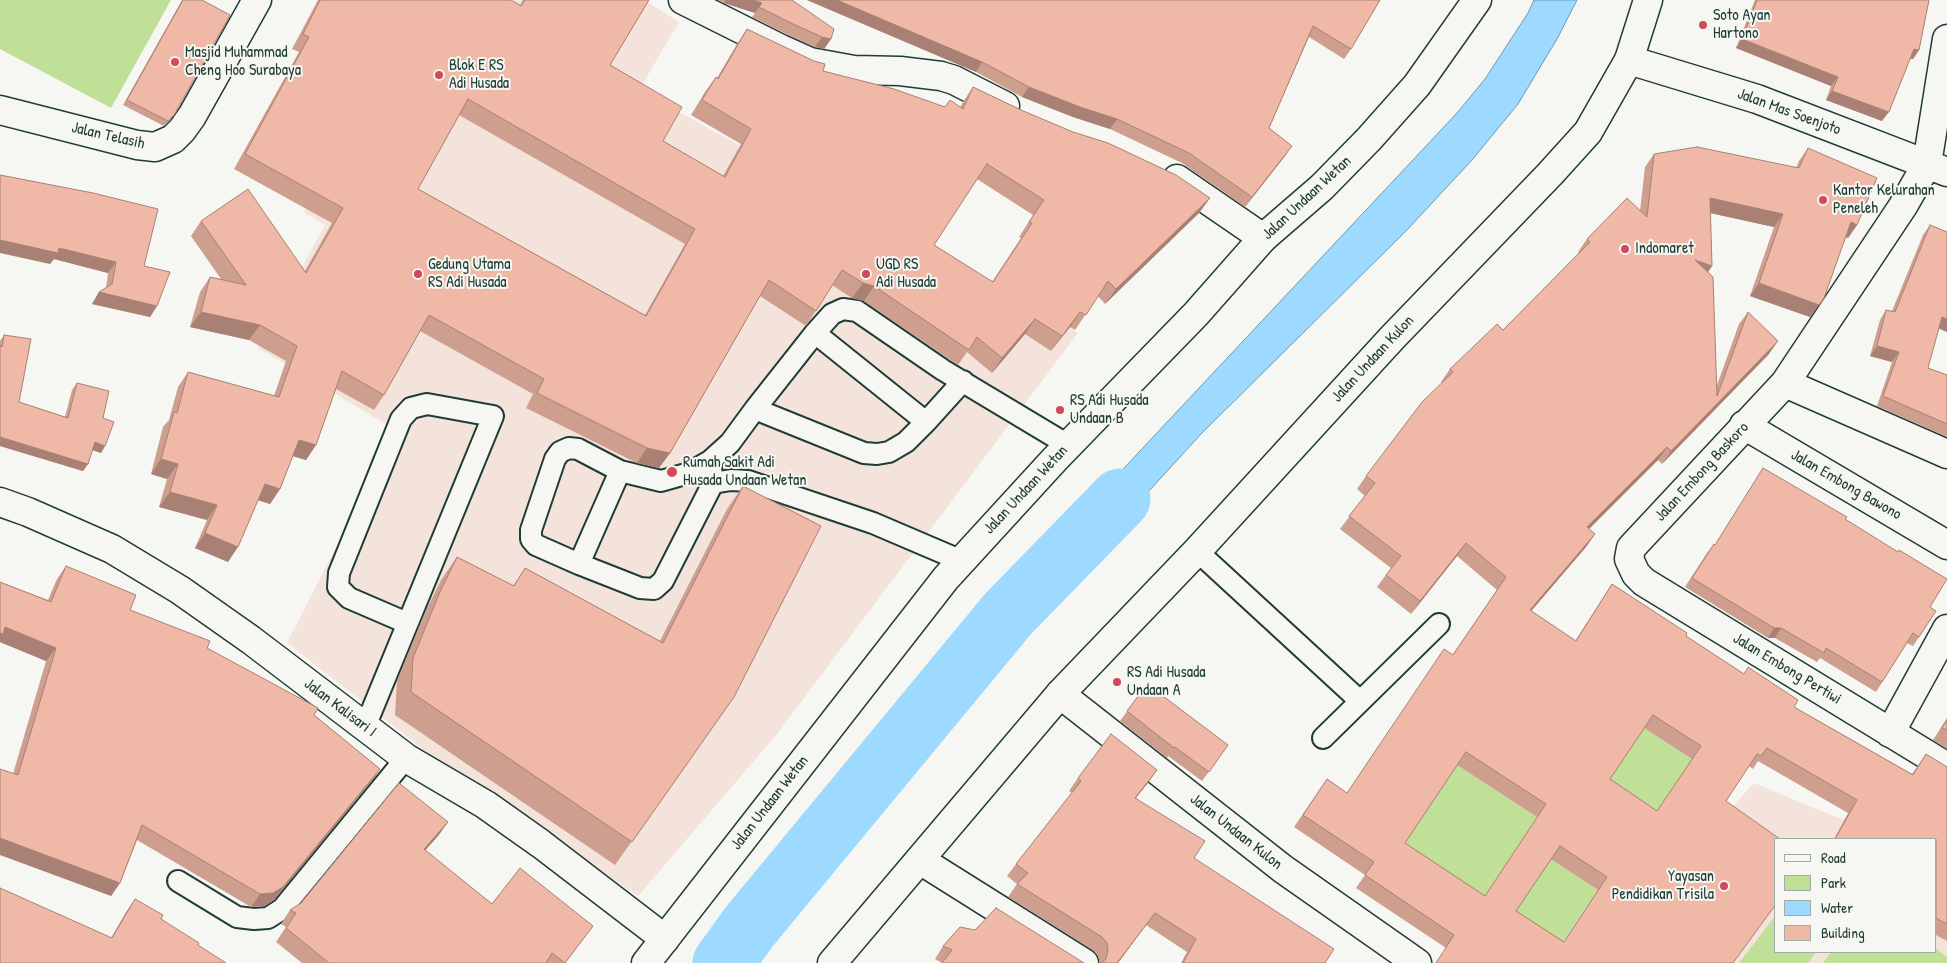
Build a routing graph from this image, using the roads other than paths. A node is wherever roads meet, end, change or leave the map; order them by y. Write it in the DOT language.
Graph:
graph roads {
  1 [pos="257,0"];
  2 [pos="683,0"];
  3 [pos="1477,0"];
  4 [pos="1648,0"];
  5 [pos="1947,39"];
  6 [pos="1629,60"];
  7 [pos="0,110"];
  8 [pos="1024,115"];
  9 [pos="1156,168"];
  10 [pos="1937,168"];
  11 [pos="1263,238"];
  12 [pos="815,333"];
  13 [pos="962,382"];
  14 [pos="1786,383"];
  15 [pos="755,409"];
  16 [pos="926,422"];
  17 [pos="1744,426"];
  18 [pos="1068,445"];
  19 [pos="1947,454"];
  20 [pos="710,461"];
  21 [pos="620,471"];
  22 [pos="713,483"];
  23 [pos="0,502"];
  24 [pos="1947,545"];
  25 [pos="1197,550"];
  26 [pos="962,561"];
  27 [pos="580,564"];
  28 [pos="1631,566"];
  29 [pos="407,623"];
  30 [pos="1439,624"];
  31 [pos="1947,629"];
  32 [pos="1060,694"];
  33 [pos="1360,701"];
  34 [pos="364,726"];
  35 [pos="1890,733"];
  36 [pos="1323,738"];
  37 [pos="406,758"];
  38 [pos="1947,767"];
  39 [pos="920,860"];
  40 [pos="178,881"];
  41 [pos="665,938"];
  42 [pos="646,963"];
  43 [pos="832,963"];
  44 [pos="1084,963"];
  45 [pos="1417,963"];
  1 -- 7 [label="street, Jalan Telasih"];
  2 -- 8 [label="street"];
  3 -- 11 [label="street, Jalan Undaan Wetan"];
  4 -- 6 [label="street, Jalan Undaan Kulon"];
  5 -- 10 [label="street"];
  6 -- 10 [label="street, Jalan Mas Soenjoto"];
  6 -- 25 [label="street, Jalan Undaan Kulon"];
  9 -- 11 [label="street"];
  10 -- 14 [label="street, Jalan Embong Baskoro"];
  11 -- 18 [label="street, Jalan Undaan Wetan"];
  12 -- 13 [label="lane"];
  12 -- 15 [label="lane"];
  12 -- 16 [label="lane"];
  13 -- 16 [label="lane"];
  13 -- 18 [label="lane"];
  14 -- 17 [label="street, Jalan Embong Baskoro"];
  14 -- 19 [label="street"];
  15 -- 16 [label="lane"];
  15 -- 20 [label="lane"];
  17 -- 24 [label="street, Jalan Embong Bawono"];
  17 -- 28 [label="street, Jalan Embong Baskoro"];
  18 -- 26 [label="street, Jalan Undaan Wetan"];
  20 -- 21 [label="lane"];
  20 -- 22 [label="lane"];
  21 -- 27 [label="lane"];
  21 -- 27 [label="lane"];
  22 -- 26 [label="lane"];
  22 -- 27 [label="lane"];
  23 -- 34 [label="street, Jalan Kalisari I"];
  25 -- 32 [label="street, Jalan Undaan Kulon"];
  25 -- 33 [label="lane"];
  26 -- 41 [label="street, Jalan Undaan Wetan"];
  28 -- 35 [label="street, Jalan Embong Pertiwi"];
  29 -- 29 [label="lane"];
  29 -- 34 [label="lane"];
  30 -- 33 [label="lane"];
  31 -- 35 [label="street"];
  32 -- 39 [label="street, Jalan Undaan Kulon"];
  32 -- 45 [label="street, Jalan Undaan Kulon"];
  33 -- 36 [label="lane"];
  34 -- 37 [label="street, Jalan Kalisari I"];
  35 -- 38 [label="street, Jalan Embong Pertiwi"];
  37 -- 40 [label="lane"];
  37 -- 41 [label="street, Jalan Kalisari I"];
  39 -- 43 [label="street, Jalan Undaan Kulon"];
  39 -- 44 [label="street"];
  41 -- 42 [label="street, Jalan Undaan Wetan"];
}
